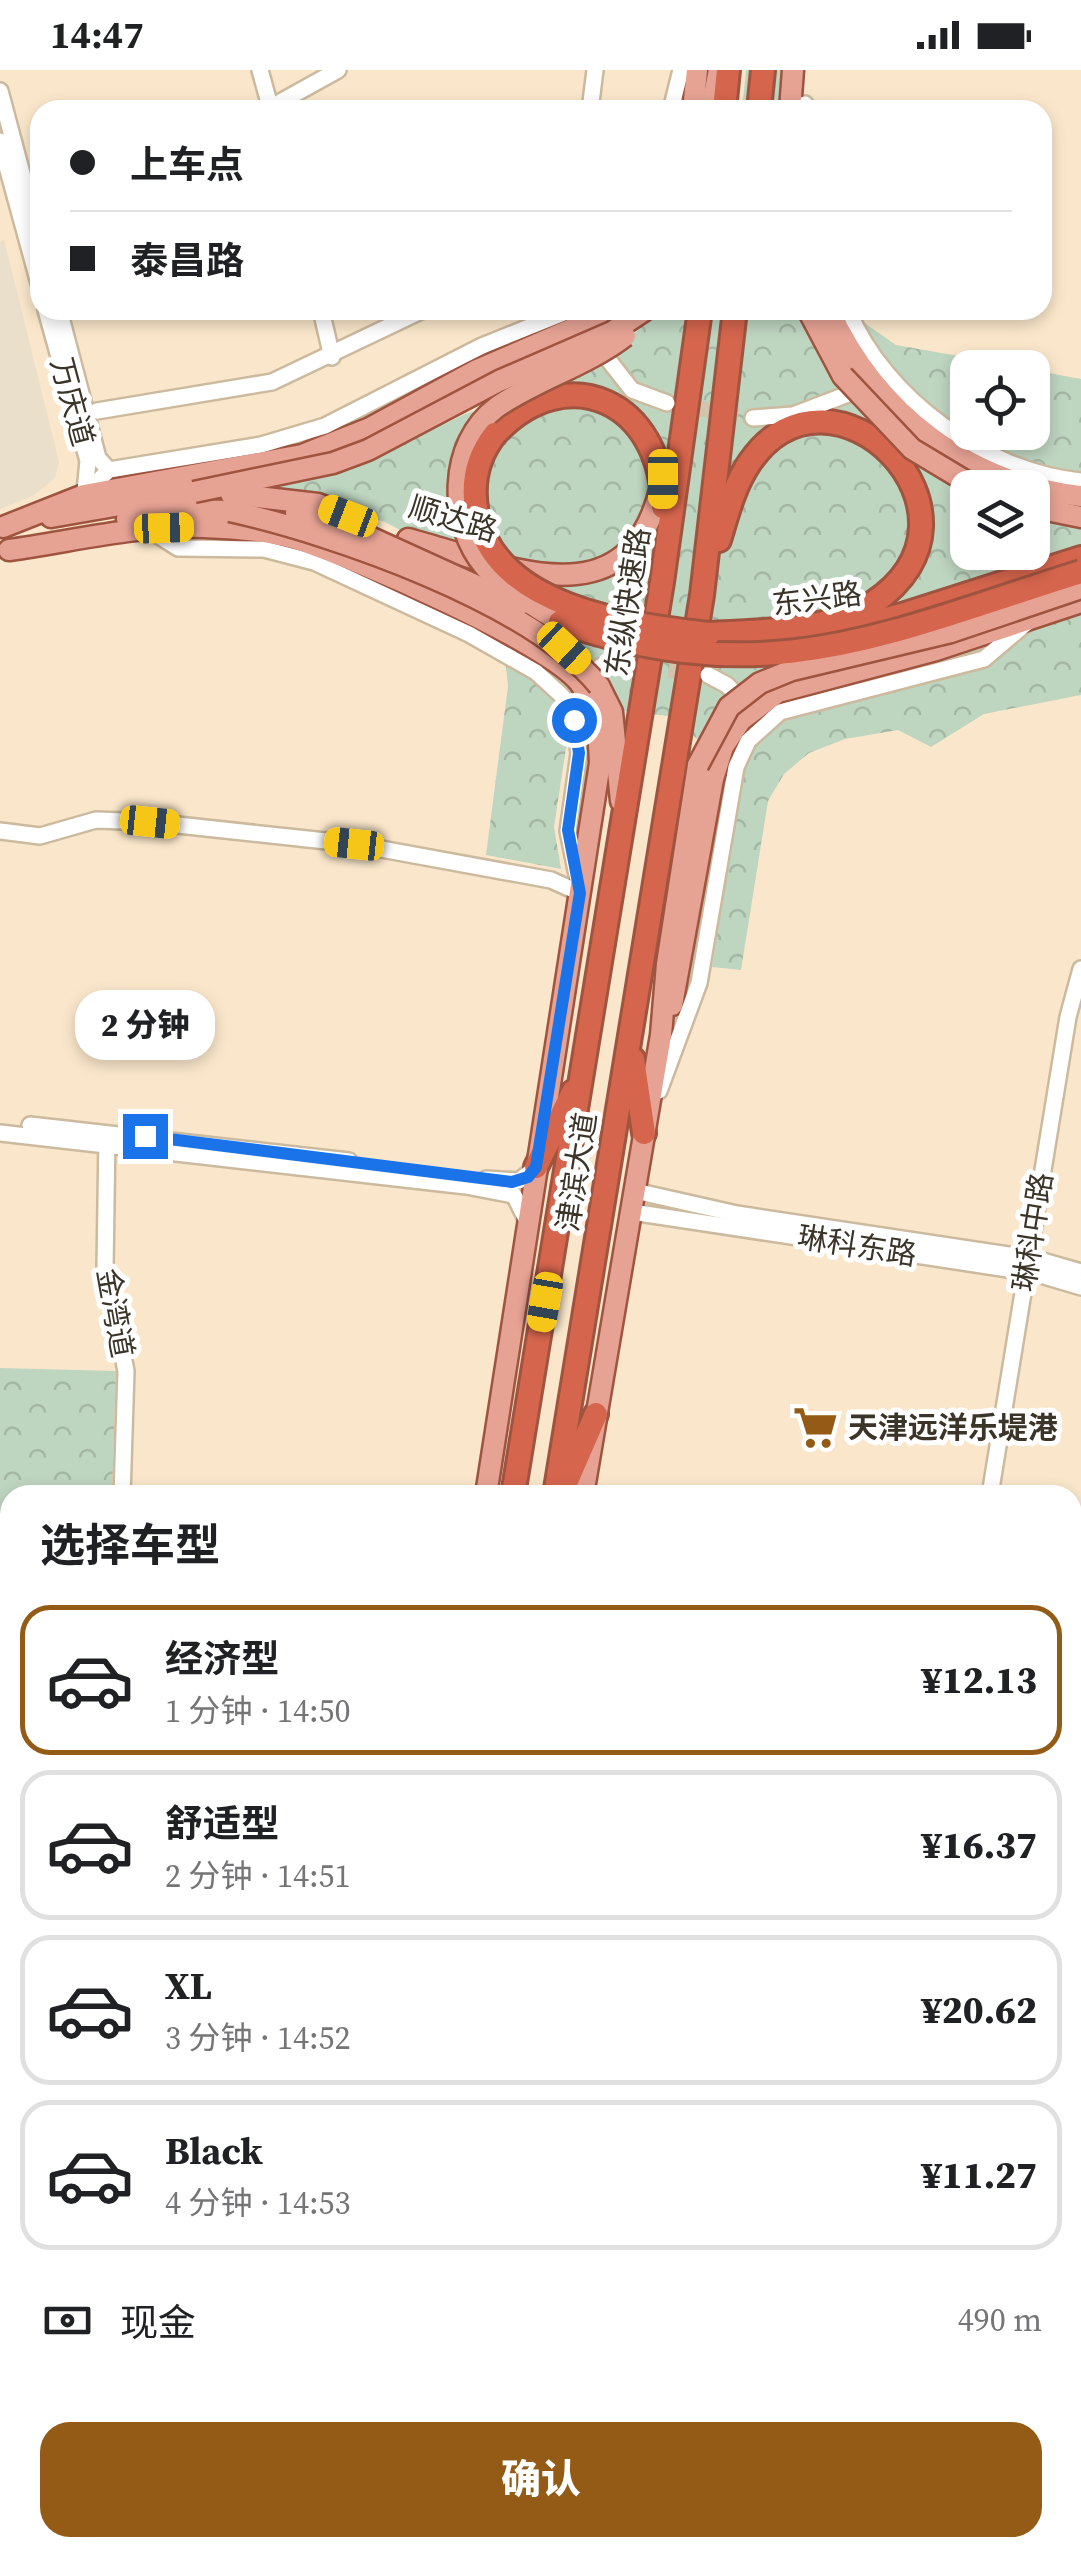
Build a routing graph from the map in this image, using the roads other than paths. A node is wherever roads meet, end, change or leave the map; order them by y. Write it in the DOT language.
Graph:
graph roads {
  1 [pos="260,70"];
  2 [pos="338,70"];
  3 [pos="594,70"];
  4 [pos="681,70"];
  5 [pos="696,70"];
  6 [pos="719,70"];
  7 [pos="728,70"];
  8 [pos="763,70"];
  9 [pos="793,70"];
  10 [pos="802,70"];
  11 [pos="0,91"];
  12 [pos="267,100"];
  13 [pos="285,100"];
  14 [pos="591,100"];
  15 [pos="674,100"];
  16 [pos="694,100"];
  17 [pos="714,100"];
  18 [pos="725,100"];
  19 [pos="759,100"];
  20 [pos="799,100"];
  21 [pos="801,100"];
  22 [pos="0,141"];
  23 [pos="25,178"];
  24 [pos="30,214"];
  25 [pos="49,320"];
  26 [pos="61,320"];
  27 [pos="323,320"];
  28 [pos="404,320"];
  29 [pos="546,320"];
  30 [pos="598,320"];
  31 [pos="630,320"];
  32 [pos="642,320"];
  33 [pos="699,320"];
  34 [pos="734,320"];
  35 [pos="813,320"];
  36 [pos="835,320"];
  37 [pos="854,320"];
  38 [pos="585,327"];
  39 [pos="332,357"];
  40 [pos="872,384"];
  41 [pos="666,403"];
  42 [pos="97,411"];
  43 [pos="753,418"];
  44 [pos="290,458"];
  45 [pos="109,470"];
  46 [pos="950,472"];
  47 [pos="663,479"];
  48 [pos="1081,481"];
  49 [pos="194,492"];
  50 [pos="1081,496"];
  51 [pos="1050,510"];
  52 [pos="80,511"];
  53 [pos="230,511"];
  54 [pos="1081,516"];
  55 [pos="2,527"];
  56 [pos="133,531"];
  57 [pos="294,539"];
  58 [pos="4,551"];
  59 [pos="1081,558"];
  60 [pos="1081,572"];
  61 [pos="662,582"];
  62 [pos="1081,588"];
  63 [pos="702,595"];
  64 [pos="1081,602"];
  65 [pos="557,610"];
  66 [pos="1032,619"];
  67 [pos="709,634"];
  68 [pos="623,664"];
  69 [pos="708,675"];
  70 [pos="578,680"];
  71 [pos="749,709"];
  72 [pos="623,824"];
  73 [pos="0,831"];
  74 [pos="580,893"];
  75 [pos="1081,970"];
  76 [pos="1081,990"];
  77 [pos="662,1035"];
  78 [pos="629,1036"];
  79 [pos="584,1070"];
  80 [pos="0,1123"];
  81 [pos="0,1133"];
  82 [pos="644,1133"];
  83 [pos="107,1137"];
  84 [pos="536,1167"];
  85 [pos="633,1201"];
  86 [pos="528,1227"];
  87 [pos="1032,1266"];
  88 [pos="1081,1272"];
  89 [pos="1081,1287"];
  90 [pos="596,1414"];
  91 [pos="122,1485"];
  92 [pos="488,1485"];
  93 [pos="515,1485"];
  94 [pos="560,1485"];
  95 [pos="563,1485"];
  96 [pos="585,1485"];
  97 [pos="996,1485"];
  1 -- 12 [label="street"];
  2 -- 13 [label="street"];
  3 -- 14 [label="street"];
  4 -- 15 [label="street"];
  5 -- 16 [label="main road"];
  6 -- 17 [label="main road"];
  7 -- 18 [label="highway"];
  8 -- 19 [label="highway"];
  9 -- 20 [label="main road"];
  10 -- 21 [label="main road"];
  11 -- 23 [label="street"];
  22 -- 23 [label="street"];
  23 -- 24 [label="street"];
  25 -- 52 [label="street, 万庆道"];
  26 -- 45 [label="street, 万庆道"];
  27 -- 39 [label="street"];
  28 -- 39 [label="street"];
  29 -- 45 [label="street"];
  30 -- 38 [label="main road"];
  31 -- 49 [label="main road, bridge"];
  32 -- 65 [label="main road, bridge"];
  33 -- 61 [label="highway, 东纵快速路"];
  34 -- 63 [label="highway"];
  35 -- 46 [label="main road, bridge"];
  36 -- 40 [label="main road"];
  37 -- 48 [label="street"];
  38 -- 41 [label="street"];
  38 -- 44 [label="main road"];
  39 -- 42 [label="street"];
  40 -- 43 [label="street"];
  40 -- 50 [label="main road"];
  44 -- 52 [label="main road"];
  44 -- 57 [label="street"];
  45 -- 52 [label="street"];
  47 -- 49 [label="main road, 顺达路, bridge"];
  47 -- 61 [label="highway"];
  47 -- 65 [label="highway, bridge"];
  49 -- 52 [label="main road, 顺达路"];
  51 -- 54 [label="main road"];
  52 -- 53 [label="main road, 顺达路"];
  52 -- 55 [label="main road, 顺达路"];
  52 -- 58 [label="main road, 顺达路"];
  53 -- 65 [label="main road, 顺达路, bridge"];
  53 -- 72 [label="main road, bridge"];
  56 -- 57 [label="main road"];
  56 -- 58 [label="main road"];
  56 -- 74 [label="street"];
  57 -- 70 [label="main road"];
  59 -- 67 [label="highway, 东兴路"];
  60 -- 65 [label="highway, 东兴路, bridge"];
  61 -- 72 [label="highway, 东纵快速路"];
  62 -- 77 [label="main road, bridge"];
  63 -- 67 [label="highway"];
  63 -- 78 [label="highway"];
  64 -- 66 [label="main road"];
  65 -- 67 [label="highway, 东兴路, bridge"];
  66 -- 71 [label="main road"];
  66 -- 82 [label="street"];
  68 -- 70 [label="street"];
  69 -- 71 [label="street"];
  70 -- 74 [label="main road"];
  71 -- 77 [label="main road"];
  72 -- 79 [label="highway, 东纵快速路"];
  73 -- 74 [label="street"];
  74 -- 84 [label="main road"];
  75 -- 87 [label="street, 琳科中路"];
  76 -- 87 [label="street, 琳科中路"];
  77 -- 82 [label="main road"];
  78 -- 82 [label="highway"];
  78 -- 94 [label="highway, 津滨大道"];
  79 -- 84 [label="highway"];
  79 -- 93 [label="highway, 东纵快速路"];
  80 -- 83 [label="street"];
  81 -- 83 [label="street"];
  82 -- 85 [label="main road"];
  83 -- 84 [label="street"];
  83 -- 86 [label="street"];
  83 -- 91 [label="street, 金湾道"];
  84 -- 86 [label="main road"];
  85 -- 87 [label="street, 琳科东路"];
  85 -- 90 [label="main road"];
  86 -- 92 [label="main road"];
  87 -- 88 [label="street, 琳科东路"];
  87 -- 89 [label="street, 琳科东路"];
  87 -- 97 [label="street, 琳科中路"];
  90 -- 95 [label="highway"];
  90 -- 96 [label="main road"];
}
